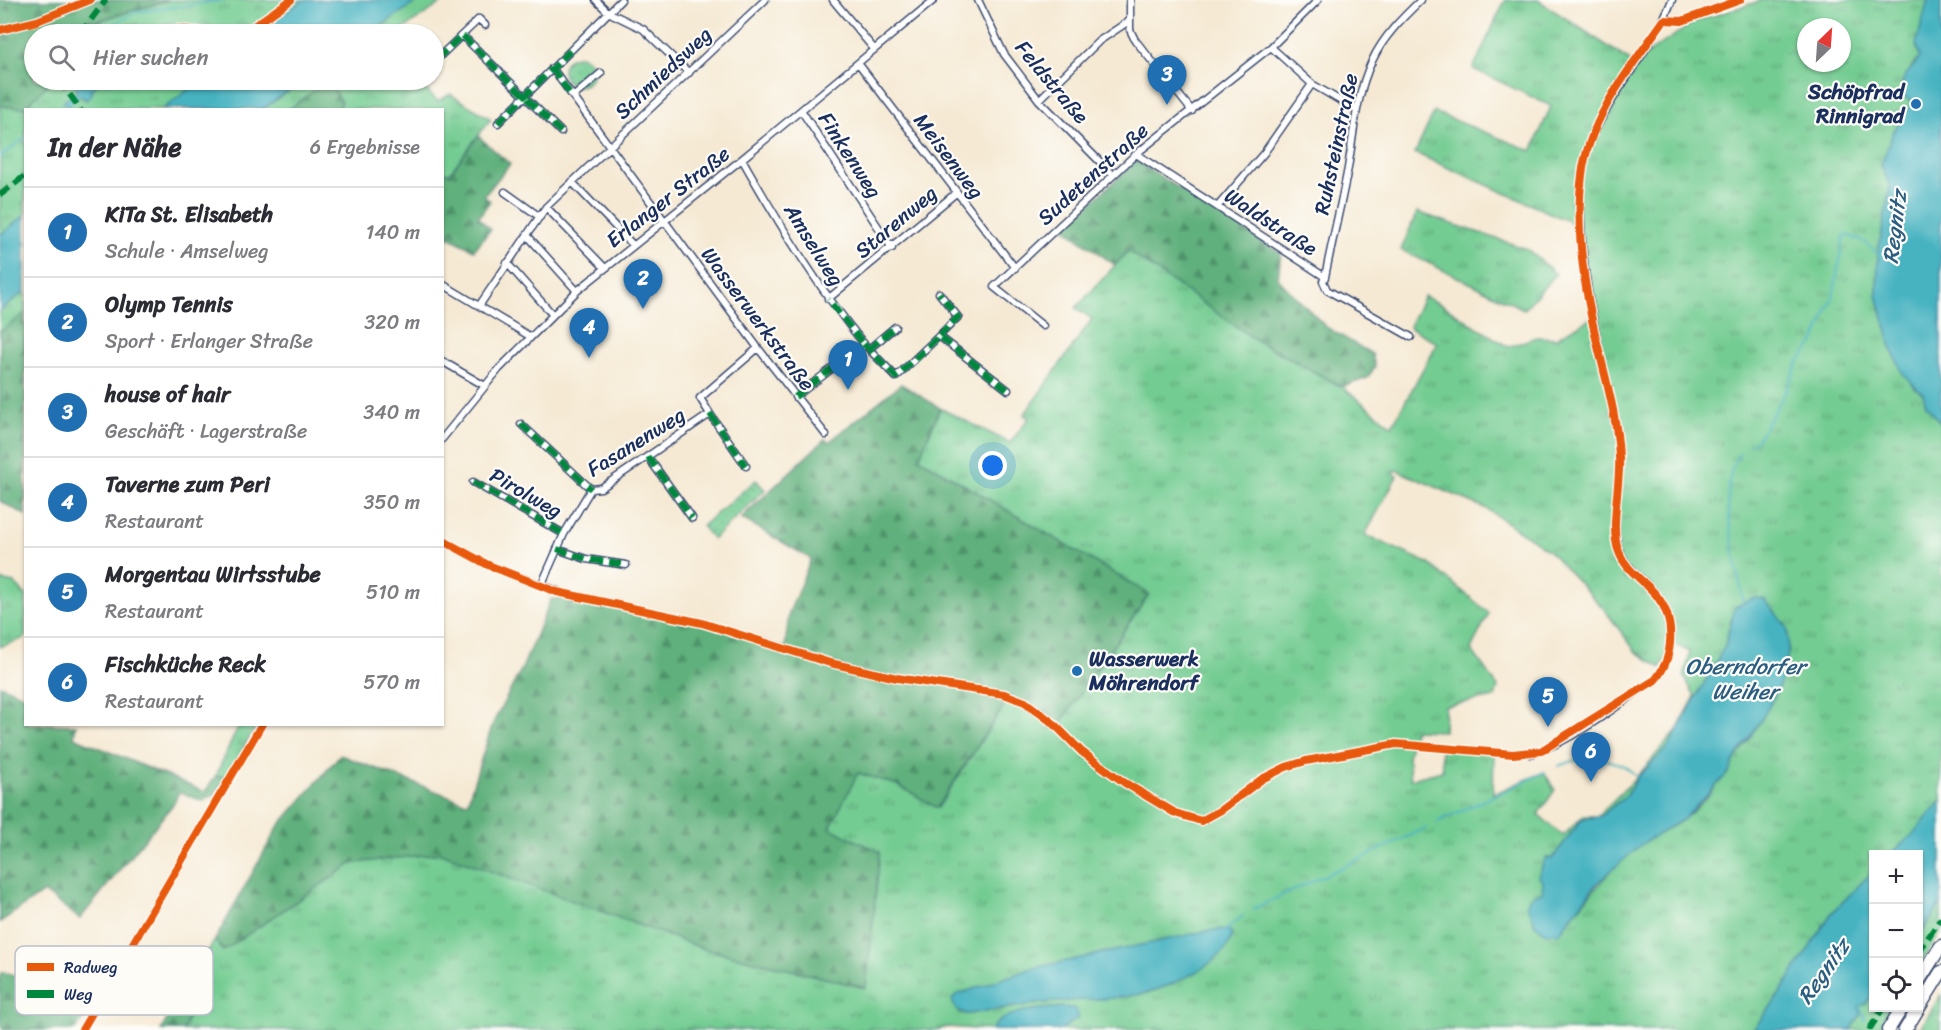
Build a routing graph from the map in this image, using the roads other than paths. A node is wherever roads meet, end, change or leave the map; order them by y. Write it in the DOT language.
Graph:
graph roads {
  1 [pos="596,0"];
  2 [pos="621,0"];
  3 [pos="765,0"];
  4 [pos="833,0"];
  5 [pos="934,0"];
  6 [pos="978,0"];
  7 [pos="1130,0"];
  8 [pos="1318,0"];
  9 [pos="1421,0"];
  10 [pos="1672,0"];
  11 [pos="1740,0"];
  12 [pos="608,12"];
  13 [pos="1664,20"];
  14 [pos="1129,21"];
  15 [pos="485,25"];
  16 [pos="462,35"];
  17 [pos="1271,47"];
  18 [pos="874,48"];
  19 [pos="444,53"];
  20 [pos="858,63"];
  21 [pos="552,68"];
  22 [pos="601,73"];
  23 [pos="688,73"];
  24 [pos="1312,84"];
  25 [pos="523,95"];
  26 [pos="573,97"];
  27 [pos="1039,100"];
  28 [pos="801,110"];
  29 [pos="1356,110"];
  30 [pos="1192,111"];
  31 [pos="498,123"];
  32 [pos="561,132"];
  33 [pos="610,146"];
  34 [pos="1136,154"];
  35 [pos="742,159"];
  36 [pos="1113,176"];
  37 [pos="572,182"];
  38 [pos="505,192"];
  39 [pos="956,193"];
  40 [pos="1218,206"];
  41 [pos="546,207"];
  42 [pos="540,217"];
  43 [pos="664,222"];
  44 [pos="527,235"];
  45 [pos="633,245"];
  46 [pos="892,248"];
  47 [pos="507,263"];
  48 [pos="605,268"];
  49 [pos="1015,268"];
  50 [pos="1325,277"];
  51 [pos="444,285"];
  52 [pos="577,291"];
  53 [pos="939,293"];
  54 [pos="828,299"];
  55 [pos="480,306"];
  56 [pos="553,315"];
  57 [pos="1042,326"];
  58 [pos="895,327"];
  59 [pos="939,336"];
  60 [pos="531,337"];
  61 [pos="1412,337"];
  62 [pos="864,344"];
  63 [pos="758,348"];
  64 [pos="869,350"];
  65 [pos="444,362"];
  66 [pos="485,386"];
  67 [pos="1008,390"];
  68 [pos="795,397"];
  69 [pos="710,414"];
  70 [pos="521,424"];
  71 [pos="826,435"];
  72 [pos="444,437"];
  73 [pos="648,457"];
  74 [pos="746,466"];
  75 [pos="473,482"];
  76 [pos="591,489"];
  77 [pos="692,518"];
  78 [pos="564,534"];
  79 [pos="444,541"];
  80 [pos="557,549"];
  81 [pos="626,565"];
  82 [pos="541,586"];
  83 [pos="574,597"];
  84 [pos="1530,754"];
  85 [pos="1941,946"];
  86 [pos="1941,972"];
  87 [pos="1923,974"];
  88 [pos="1899,1012"];
  89 [pos="1888,1030"];
  90 [pos="1905,1030"];
  1 -- 12 [label="street"];
  2 -- 12 [label="street"];
  3 -- 23 [label="street, Schmiedsweg"];
  4 -- 18 [label="street"];
  5 -- 18 [label="street, Erlanger Straße"];
  6 -- 27 [label="street, Feldstraße"];
  7 -- 14 [label="street"];
  8 -- 17 [label="street, Sudetenstraße"];
  9 -- 29 [label="street, Ruhsteinstraße"];
  10 -- 13 [label="street"];
  11 -- 13 [label="street"];
  12 -- 21 [label="street"];
  12 -- 23 [label="street"];
  13 -- 84 [label="street"];
  14 -- 27 [label="street"];
  14 -- 30 [label="street"];
  15 -- 16 [label="street"];
  16 -- 19 [label="street"];
  16 -- 25 [label="street"];
  17 -- 24 [label="street"];
  17 -- 30 [label="street, Sudetenstraße"];
  18 -- 20 [label="street, Erlanger Straße"];
  20 -- 28 [label="street, Erlanger Straße"];
  20 -- 39 [label="street, Meisenweg"];
  21 -- 25 [label="street"];
  21 -- 26 [label="street, Wasserwerkstraße"];
  22 -- 26 [label="street"];
  23 -- 33 [label="street, Schmiedsweg"];
  24 -- 29 [label="street"];
  24 -- 40 [label="street"];
  25 -- 31 [label="street"];
  25 -- 32 [label="street"];
  26 -- 33 [label="street, Wasserwerkstraße"];
  27 -- 36 [label="street, Feldstraße"];
  28 -- 35 [label="street, Erlanger Straße"];
  28 -- 46 [label="street, Finkenweg"];
  29 -- 50 [label="street, Ruhsteinstraße"];
  30 -- 34 [label="street, Sudetenstraße"];
  33 -- 37 [label="street, Schmiedsweg"];
  33 -- 43 [label="street, Wasserwerkstraße"];
  34 -- 36 [label="street, Sudetenstraße"];
  34 -- 40 [label="street, Waldstraße"];
  35 -- 43 [label="street, Erlanger Straße"];
  35 -- 54 [label="street, Amselweg"];
  36 -- 49 [label="street, Sudetenstraße"];
  37 -- 41 [label="street, Schmiedsweg"];
  37 -- 45 [label="street"];
  38 -- 42 [label="street"];
  39 -- 46 [label="street, Starenweg"];
  39 -- 49 [label="street, Meisenweg"];
  40 -- 50 [label="street, Waldstraße"];
  41 -- 42 [label="street, Schmiedsweg"];
  41 -- 48 [label="street"];
  42 -- 44 [label="street, Schmiedsweg"];
  43 -- 45 [label="street, Erlanger Straße"];
  43 -- 63 [label="street, Wasserwerkstraße"];
  44 -- 47 [label="street, Schmiedsweg"];
  44 -- 52 [label="street"];
  45 -- 48 [label="street, Erlanger Straße"];
  46 -- 54 [label="street, Starenweg"];
  47 -- 55 [label="street, Schmiedsweg"];
  47 -- 56 [label="street"];
  48 -- 52 [label="street, Erlanger Straße"];
  49 -- 57 [label="street, Sudetenstraße"];
  50 -- 61 [label="street, Waldstraße"];
  51 -- 55 [label="street"];
  52 -- 56 [label="street, Erlanger Straße"];
  53 -- 59 [label="street, Amselweg"];
  54 -- 62 [label="street, Amselweg"];
  55 -- 60 [label="street"];
  56 -- 60 [label="street, Erlanger Straße"];
  58 -- 64 [label="street"];
  59 -- 64 [label="street, Amselweg"];
  59 -- 67 [label="street"];
  60 -- 66 [label="street, Erlanger Straße"];
  62 -- 64 [label="street, Amselweg"];
  62 -- 68 [label="street"];
  63 -- 68 [label="street, Wasserwerkstraße"];
  63 -- 69 [label="street, Fasanenweg"];
  65 -- 66 [label="street"];
  66 -- 72 [label="street, Erlanger Straße"];
  68 -- 71 [label="street, Wasserwerkstraße"];
  69 -- 73 [label="street, Fasanenweg"];
  69 -- 74 [label="street"];
  70 -- 76 [label="street"];
  73 -- 76 [label="street, Fasanenweg"];
  73 -- 77 [label="street"];
  75 -- 78 [label="street, Pirolweg"];
  76 -- 78 [label="street, Fasanenweg"];
  78 -- 80 [label="street, Fasanenweg"];
  79 -- 82 [label="street"];
  80 -- 81 [label="street"];
  80 -- 82 [label="street, Fasanenweg"];
  82 -- 83 [label="street"];
  85 -- 87 [label="highway"];
  86 -- 90 [label="highway"];
  88 -- 89 [label="highway"];
}
